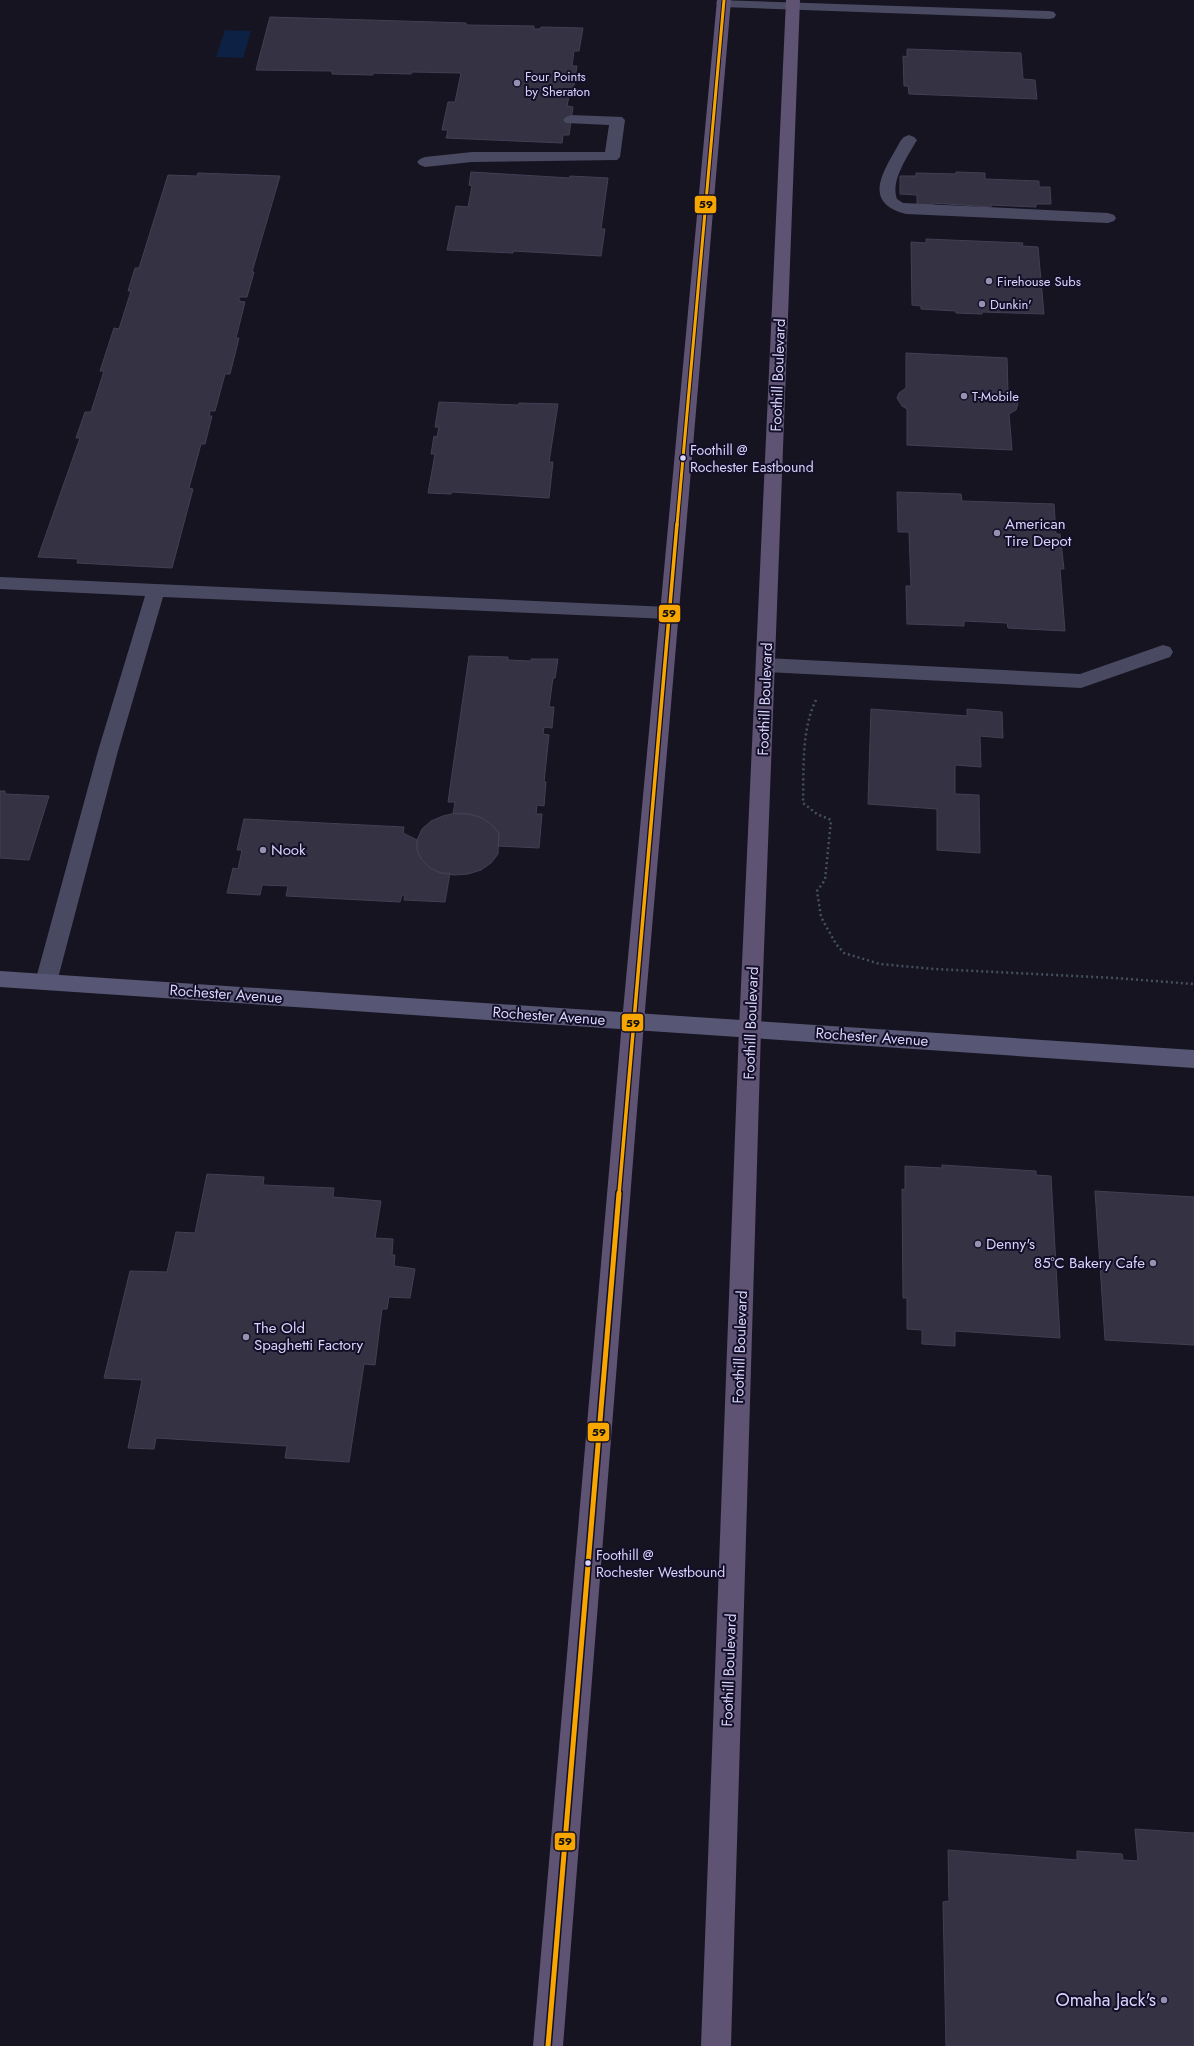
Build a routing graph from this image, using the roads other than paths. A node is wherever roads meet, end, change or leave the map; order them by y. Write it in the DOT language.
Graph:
graph roads {
  1 [pos="724,2"];
  2 [pos="793,3"];
  3 [pos="1049,15"];
  4 [pos="571,120"];
  5 [pos="909,140"];
  6 [pos="424,162"];
  7 [pos="1108,218"];
  8 [pos="0,583"];
  9 [pos="156,590"];
  10 [pos="669,613"];
  11 [pos="1163,652"];
  12 [pos="766,665"];
  13 [pos="0,979"];
  14 [pos="46,982"];
  15 [pos="633,1022"];
  16 [pos="750,1029"];
  17 [pos="1194,1059"];
  18 [pos="548,2046"];
  19 [pos="716,2046"];
  1 -- 2 [label="lane"];
  1 -- 10 [label="main road"];
  2 -- 3 [label="lane"];
  2 -- 12 [label="main road, Foothill Boulevard"];
  4 -- 6 [label="lane"];
  5 -- 7 [label="lane"];
  8 -- 9 [label="lane"];
  9 -- 10 [label="lane"];
  9 -- 14 [label="lane"];
  10 -- 15 [label="main road"];
  11 -- 12 [label="lane"];
  12 -- 16 [label="main road, Foothill Boulevard"];
  13 -- 14 [label="main road, Rochester Avenue"];
  14 -- 15 [label="main road, Rochester Avenue"];
  15 -- 16 [label="main road, Rochester Avenue"];
  15 -- 18 [label="main road"];
  16 -- 17 [label="main road, Rochester Avenue"];
  16 -- 19 [label="main road, Foothill Boulevard"];
}
